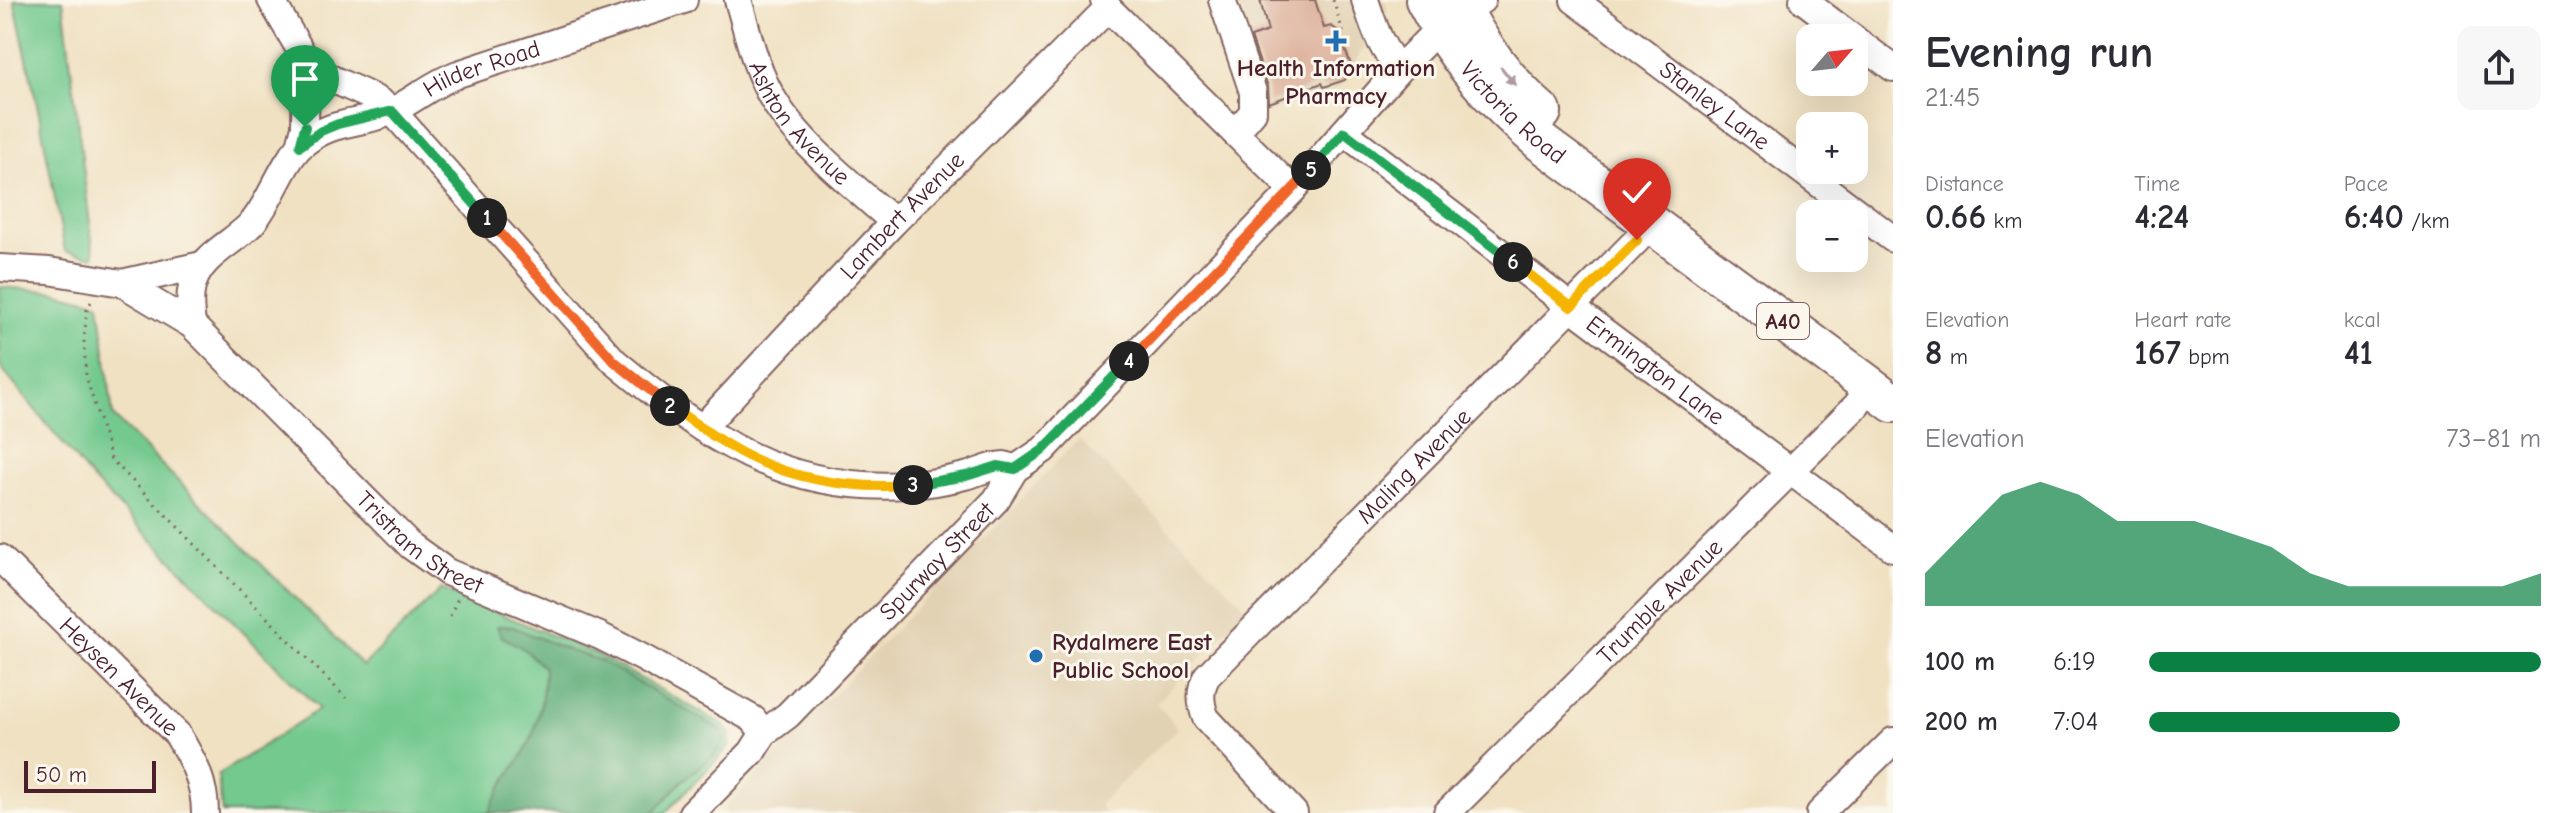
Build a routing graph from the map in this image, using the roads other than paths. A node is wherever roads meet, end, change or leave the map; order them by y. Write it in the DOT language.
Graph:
graph roads {
  1 [pos="271,0"];
  2 [pos="684,0"];
  3 [pos="738,0"];
  4 [pos="1222,0"];
  5 [pos="1365,0"];
  6 [pos="1574,0"];
  7 [pos="1803,0"];
  8 [pos="1106,4"];
  9 [pos="1453,8"];
  10 [pos="1835,24"];
  11 [pos="1868,49"];
  12 [pos="306,60"];
  13 [pos="1400,68"];
  14 [pos="1893,68"];
  15 [pos="392,111"];
  16 [pos="1344,132"];
  17 [pos="1235,133"];
  18 [pos="300,146"];
  19 [pos="1293,190"];
  20 [pos="1649,221"];
  21 [pos="894,222"];
  22 [pos="1893,239"];
  23 [pos="202,265"];
  24 [pos="0,268"];
  25 [pos="112,282"];
  26 [pos="1571,307"];
  27 [pos="192,325"];
  28 [pos="1885,390"];
  29 [pos="702,428"];
  30 [pos="1015,469"];
  31 [pos="1790,471"];
  32 [pos="1893,548"];
  33 [pos="0,558"];
  34 [pos="764,733"];
  35 [pos="1893,741"];
  36 [pos="205,813"];
  37 [pos="692,813"];
  38 [pos="1294,813"];
  39 [pos="1447,813"];
  40 [pos="1820,813"];
  1 -- 12 [label="street"];
  2 -- 15 [label="street, Hilder Road"];
  3 -- 21 [label="street, Ashton Avenue"];
  4 -- 17 [label="street"];
  5 -- 13 [label="street"];
  6 -- 22 [label="street, Stanley Lane"];
  7 -- 10 [label="street"];
  8 -- 17 [label="street"];
  8 -- 21 [label="street, Lambert Avenue"];
  9 -- 13 [label="street, Spurway Street"];
  9 -- 20 [label="highway, Victoria Road / A40"];
  9 -- 28 [label="highway, Victoria Road / A40, one-way"];
  11 -- 14 [label="street"];
  12 -- 15 [label="street"];
  12 -- 18 [label="street"];
  13 -- 16 [label="street, Spurway Street"];
  15 -- 18 [label="street, Hilder Road"];
  15 -- 29 [label="street"];
  16 -- 19 [label="street, Spurway Street"];
  16 -- 26 [label="street, Ermington Lane"];
  17 -- 19 [label="street"];
  18 -- 23 [label="street, Hilder Road"];
  19 -- 30 [label="street, Spurway Street"];
  20 -- 26 [label="street, Maling Avenue"];
  20 -- 28 [label="highway, Victoria Road / A40"];
  21 -- 29 [label="street, Lambert Avenue"];
  23 -- 25 [label="street, Hilder Road"];
  23 -- 27 [label="street"];
  24 -- 25 [label="street, Hilder Road"];
  25 -- 27 [label="street, Tristram Street"];
  26 -- 31 [label="street, Ermington Lane"];
  26 -- 38 [label="street, Maling Avenue"];
  27 -- 34 [label="street, Tristram Street"];
  28 -- 31 [label="street, Trumble Avenue"];
  29 -- 30 [label="street"];
  30 -- 34 [label="street, Spurway Street"];
  31 -- 32 [label="street, Ermington Lane"];
  31 -- 39 [label="street, Trumble Avenue"];
  33 -- 36 [label="street, Heysen Avenue"];
  34 -- 37 [label="street, Spurway Street"];
  35 -- 40 [label="street"];
}
